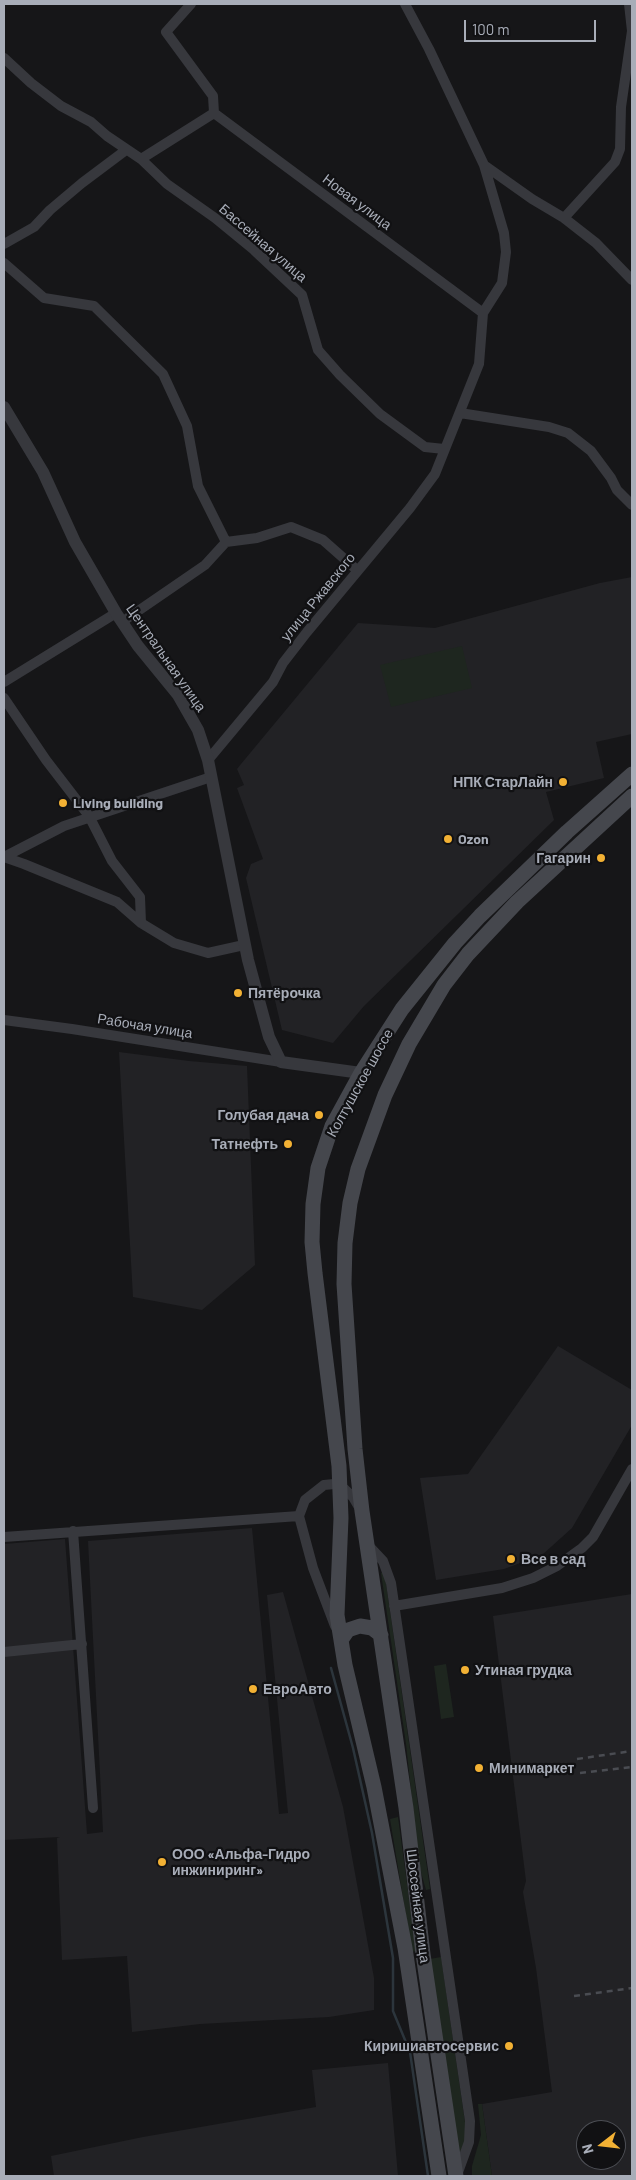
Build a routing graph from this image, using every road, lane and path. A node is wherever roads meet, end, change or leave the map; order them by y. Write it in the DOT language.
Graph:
graph roads {
  1 [pos="191,4"];
  2 [pos="405,4"];
  3 [pos="629,4"];
  4 [pos="4,58"];
  5 [pos="214,114"];
  6 [pos="126,150"];
  7 [pos="141,158"];
  8 [pos="484,165"];
  9 [pos="564,218"];
  10 [pos="4,244"];
  11 [pos="4,263"];
  12 [pos="632,280"];
  13 [pos="483,313"];
  14 [pos="4,407"];
  15 [pos="460,413"];
  16 [pos="444,449"];
  17 [pos="632,505"];
  18 [pos="226,542"];
  19 [pos="357,570"];
  20 [pos="119,618"];
  21 [pos="4,682"];
  22 [pos="4,698"];
  23 [pos="208,760"];
  24 [pos="632,774"];
  25 [pos="211,777"];
  26 [pos="632,796"];
  27 [pos="89,816"];
  28 [pos="4,857"];
  29 [pos="141,923"];
  30 [pos="244,945"];
  31 [pos="4,1020"];
  32 [pos="281,1062"];
  33 [pos="361,1073"];
  34 [pos="632,1469"];
  35 [pos="340,1486"];
  36 [pos="362,1512"];
  37 [pos="299,1516"];
  38 [pos="73,1531"];
  39 [pos="4,1537"];
  40 [pos="368,1545"];
  41 [pos="394,1606"];
  42 [pos="381,1635"];
  43 [pos="341,1640"];
  44 [pos="82,1644"];
  45 [pos="4,1652"];
  46 [pos="92,1808"];
  47 [pos="439,2176"];
  48 [pos="456,2176"];
  1 -- 5 [label="street"];
  2 -- 8 [label="street"];
  3 -- 9 [label="street"];
  4 -- 6 [label="street, Бассейная улица"];
  5 -- 7 [label="street"];
  5 -- 13 [label="street, Новая улица"];
  6 -- 7 [label="street, Бассейная улица"];
  6 -- 10 [label="street"];
  7 -- 16 [label="street, Бассейная улица"];
  8 -- 9 [label="street"];
  8 -- 13 [label="street"];
  9 -- 12 [label="street"];
  11 -- 18 [label="street"];
  13 -- 15 [label="street, улица Ржавского"];
  14 -- 20 [label="street, Центральная улица"];
  15 -- 16 [label="street, улица Ржавского"];
  15 -- 17 [label="street"];
  16 -- 19 [label="street, улица Ржавского"];
  18 -- 19 [label="street"];
  18 -- 20 [label="street"];
  19 -- 23 [label="street, улица Ржавского"];
  20 -- 21 [label="street"];
  20 -- 23 [label="street, Центральная улица"];
  22 -- 27 [label="street"];
  23 -- 25 [label="street, Центральная улица"];
  24 -- 33 [label="main road, Колтушское шоссе"];
  25 -- 27 [label="street"];
  25 -- 30 [label="street, Центральная улица"];
  26 -- 36 [label="main road, Колтушское шоссе"];
  27 -- 28 [label="street"];
  27 -- 29 [label="street"];
  28 -- 29 [label="street"];
  29 -- 30 [label="street"];
  30 -- 32 [label="street, Центральная улица"];
  31 -- 32 [label="street, Рабочая улица"];
  32 -- 33 [label="street"];
  33 -- 35 [label="main road, Колтушское шоссе"];
  34 -- 41 [label="street"];
  35 -- 36 [label="street, Колтушское шоссе"];
  35 -- 37 [label="street"];
  35 -- 43 [label="main road, Колтушское шоссе"];
  36 -- 40 [label="main road, Колтушское шоссе"];
  37 -- 38 [label="street"];
  37 -- 43 [label="street"];
  38 -- 39 [label="street"];
  38 -- 44 [label="street"];
  40 -- 41 [label="street"];
  40 -- 42 [label="main road, Колтушское шоссе"];
  41 -- 48 [label="street"];
  42 -- 43 [label="main road"];
  42 -- 48 [label="main road, Шоссейная улица"];
  43 -- 47 [label="main road, Шоссейная улица"];
  44 -- 45 [label="street"];
  44 -- 46 [label="street"];
}
